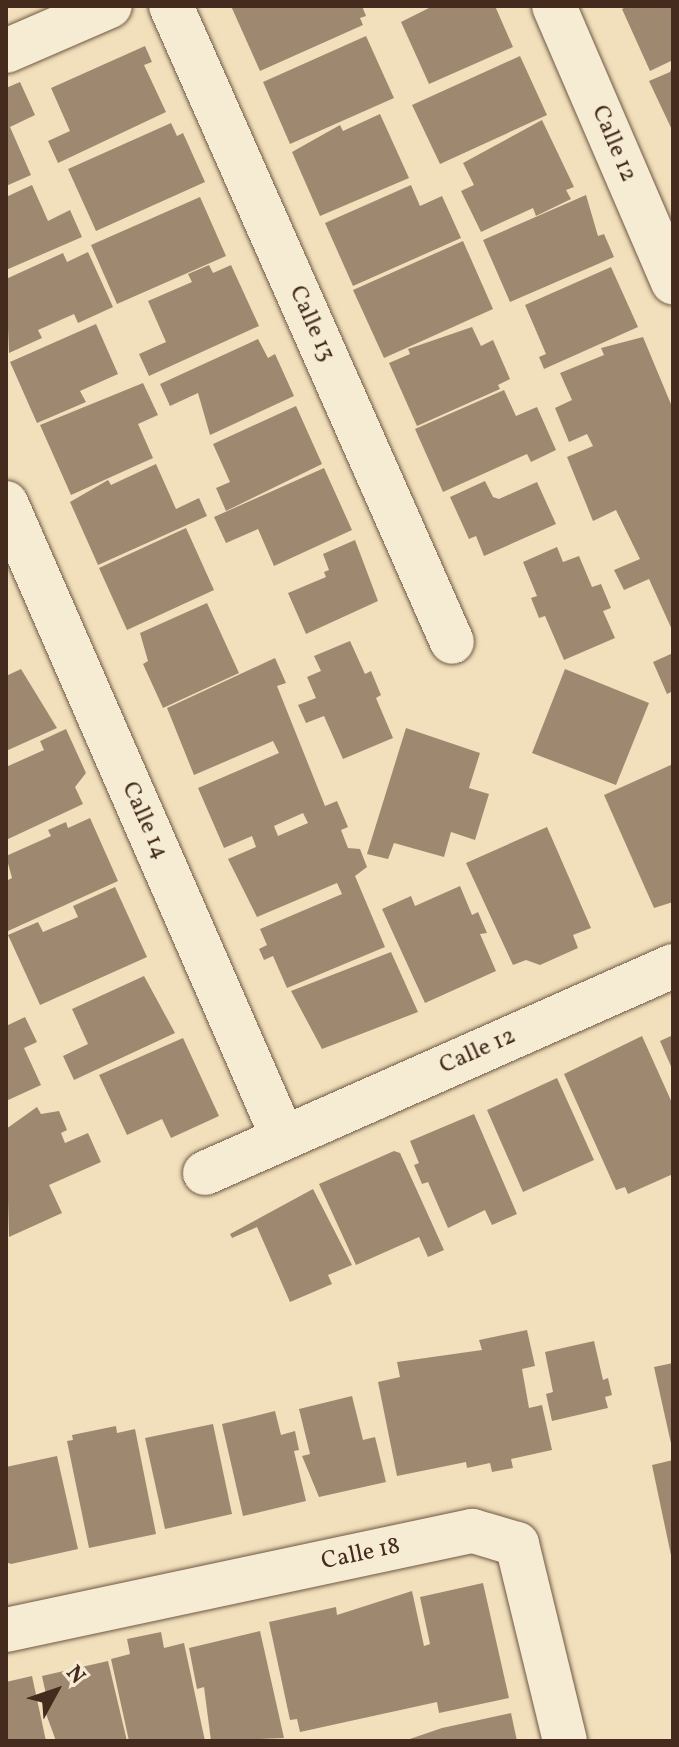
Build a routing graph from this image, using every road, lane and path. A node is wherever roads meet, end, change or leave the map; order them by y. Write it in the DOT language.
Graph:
graph roads {
  1 [pos="110,6"];
  2 [pos="171,6"];
  3 [pos="554,6"];
  4 [pos="6,51"];
  5 [pos="673,282"];
  6 [pos="6,503"];
  7 [pos="452,642"];
  8 [pos="673,966"];
  9 [pos="283,1138"];
  10 [pos="205,1173"];
  11 [pos="6,1630"];
  12 [pos="565,1741"];
  1 -- 4 [label="street"];
  2 -- 7 [label="street, Calle 13"];
  3 -- 5 [label="street, Calle 12"];
  6 -- 9 [label="street, Calle 14"];
  8 -- 9 [label="street, Calle 12"];
  9 -- 10 [label="street, Calle 12"];
  11 -- 12 [label="street, Calle 18"];
}
